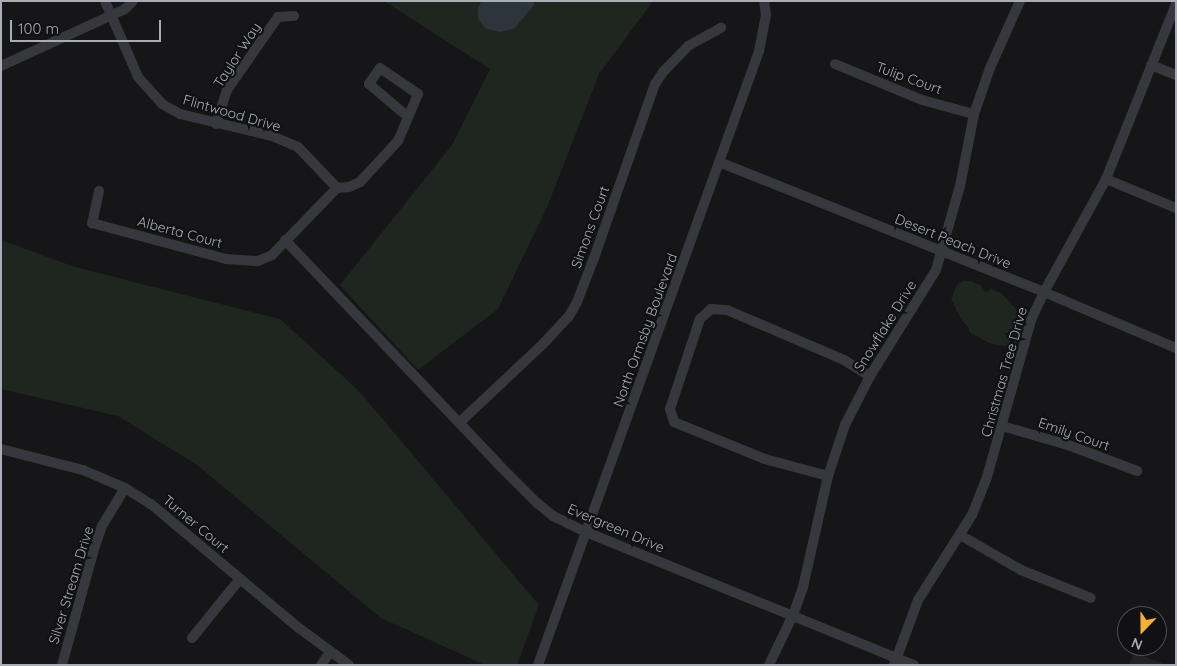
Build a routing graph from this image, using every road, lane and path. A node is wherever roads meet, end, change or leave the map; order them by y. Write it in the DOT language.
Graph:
graph roads {
  1 [pos="105,1"];
  2 [pos="133,1"];
  3 [pos="764,1"];
  4 [pos="1015,3"];
  5 [pos="1176,4"];
  6 [pos="112,16"];
  7 [pos="294,16"];
  8 [pos="721,28"];
  9 [pos="835,64"];
  10 [pos="1151,65"];
  11 [pos="1,66"];
  12 [pos="1176,75"];
  13 [pos="974,114"];
  14 [pos="407,116"];
  15 [pos="216,124"];
  16 [pos="719,162"];
  17 [pos="1106,179"];
  18 [pos="337,188"];
  19 [pos="99,191"];
  20 [pos="1176,208"];
  21 [pos="285,240"];
  22 [pos="943,252"];
  23 [pos="1044,292"];
  24 [pos="1176,348"];
  25 [pos="870,376"];
  26 [pos="460,422"];
  27 [pos="1002,426"];
  28 [pos="1,449"];
  29 [pos="1137,471"];
  30 [pos="828,476"];
  31 [pos="125,488"];
  32 [pos="586,532"];
  33 [pos="960,535"];
  34 [pos="240,579"];
  35 [pos="1091,598"];
  36 [pos="793,615"];
  37 [pos="192,638"];
  38 [pos="330,652"];
  39 [pos="894,661"];
  40 [pos="62,665"];
  41 [pos="320,665"];
  42 [pos="350,665"];
  43 [pos="538,665"];
  44 [pos="769,665"];
  45 [pos="914,665"];
  1 -- 6 [label="street, Flintwood Drive"];
  2 -- 6 [label="street"];
  3 -- 16 [label="street, North Ormsby Boulevard"];
  4 -- 13 [label="street, Snowflake Drive"];
  5 -- 10 [label="street, Christmas Tree Drive"];
  6 -- 11 [label="street"];
  6 -- 15 [label="street, Flintwood Drive"];
  7 -- 15 [label="street, Taylor Way"];
  8 -- 26 [label="street, Simons Court"];
  9 -- 13 [label="street, Tulip Court"];
  10 -- 12 [label="street"];
  10 -- 17 [label="street, Christmas Tree Drive"];
  13 -- 22 [label="street, Snowflake Drive"];
  14 -- 14 [label="street"];
  14 -- 18 [label="street"];
  15 -- 18 [label="street, Flintwood Drive"];
  16 -- 22 [label="street, Desert Peach Drive"];
  16 -- 32 [label="street, North Ormsby Boulevard"];
  17 -- 20 [label="street"];
  17 -- 23 [label="street, Christmas Tree Drive"];
  18 -- 21 [label="street"];
  19 -- 21 [label="street, Alberta Court"];
  21 -- 26 [label="street, Evergreen Drive"];
  22 -- 23 [label="street, Desert Peach Drive"];
  22 -- 25 [label="street, Snowflake Drive"];
  23 -- 24 [label="street, Desert Peach Drive"];
  23 -- 27 [label="street, Christmas Tree Drive"];
  25 -- 30 [label="street, Snowflake Drive"];
  25 -- 30 [label="street"];
  26 -- 32 [label="street, Evergreen Drive"];
  27 -- 29 [label="street, Emily Court"];
  27 -- 33 [label="street, Christmas Tree Drive"];
  28 -- 31 [label="street, Turner Court"];
  30 -- 36 [label="street, Snowflake Drive"];
  31 -- 34 [label="street, Turner Court"];
  31 -- 40 [label="street, Silver Stream Drive"];
  32 -- 36 [label="street, Evergreen Drive"];
  32 -- 43 [label="street, North Ormsby Boulevard"];
  33 -- 35 [label="street"];
  33 -- 39 [label="street, Christmas Tree Drive"];
  34 -- 37 [label="street"];
  34 -- 38 [label="street, Turner Court"];
  36 -- 39 [label="street, Evergreen Drive"];
  36 -- 44 [label="street, Snowflake Drive"];
  38 -- 41 [label="street"];
  38 -- 42 [label="street, Turner Court"];
  39 -- 45 [label="street, Evergreen Drive"];
}
